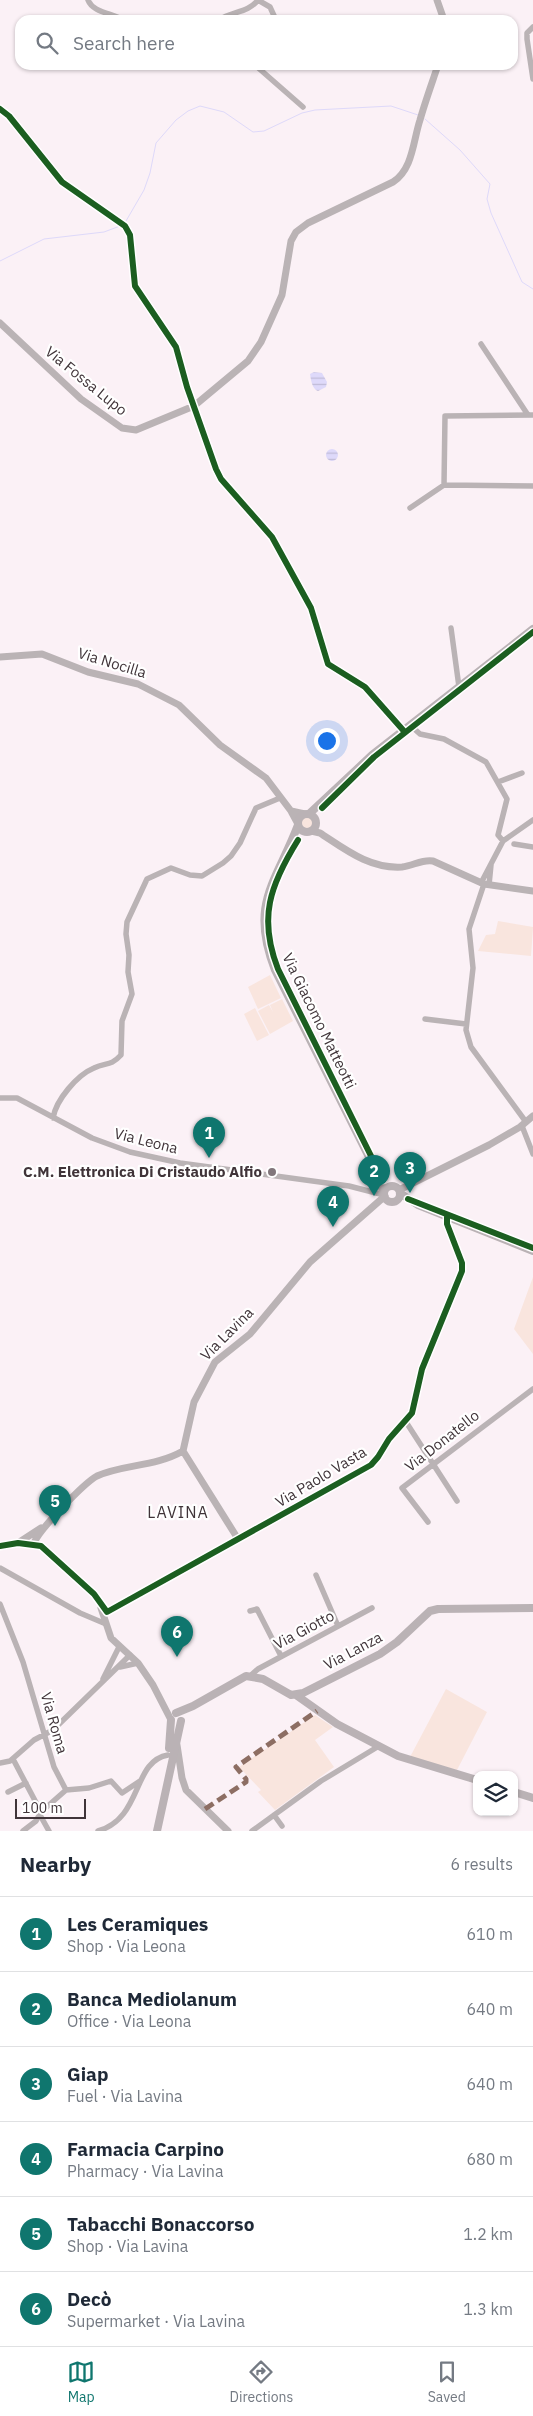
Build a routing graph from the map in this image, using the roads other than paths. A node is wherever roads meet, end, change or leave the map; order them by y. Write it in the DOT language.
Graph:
graph roads {
  1 [pos="88,0"];
  2 [pos="258,0"];
  3 [pos="437,0"];
  4 [pos="239,13"];
  5 [pos="117,15"];
  6 [pos="226,15"];
  7 [pos="274,15"];
  8 [pos="442,15"];
  9 [pos="533,27"];
  10 [pos="261,70"];
  11 [pos="436,70"];
  12 [pos="533,79"];
  13 [pos="303,107"];
  14 [pos="0,109"];
  15 [pos="0,324"];
  16 [pos="481,344"];
  17 [pos="194,406"];
  18 [pos="530,415"];
  19 [pos="444,485"];
  20 [pos="533,486"];
  21 [pos="410,508"];
  22 [pos="451,628"];
  23 [pos="533,629"];
  24 [pos="0,657"];
  25 [pos="459,687"];
  26 [pos="410,725"];
  27 [pos="403,730"];
  28 [pos="522,773"];
  29 [pos="498,782"];
  30 [pos="336,789"];
  31 [pos="280,798"];
  32 [pos="291,811"];
  33 [pos="307,814"];
  34 [pos="533,820"];
  35 [pos="298,824"];
  36 [pos="313,827"];
  37 [pos="503,842"];
  38 [pos="514,844"];
  39 [pos="533,848"];
  40 [pos="287,852"];
  41 [pos="485,884"];
  42 [pos="533,891"];
  43 [pos="426,1019"];
  44 [pos="466,1024"];
  45 [pos="0,1098"];
  46 [pos="533,1116"];
  47 [pos="53,1118"];
  48 [pos="524,1124"];
  49 [pos="533,1154"];
  50 [pos="375,1169"];
  51 [pos="397,1190"];
  52 [pos="388,1197"];
  53 [pos="418,1205"];
  54 [pos="447,1217"];
  55 [pos="533,1251"];
  56 [pos="533,1389"];
  57 [pos="406,1422"];
  58 [pos="183,1451"];
  59 [pos="433,1465"];
  60 [pos="457,1501"];
  61 [pos="428,1522"];
  62 [pos="47,1524"];
  63 [pos="238,1539"];
  64 [pos="18,1543"];
  65 [pos="34,1543"];
  66 [pos="1,1544"];
  67 [pos="0,1568"];
  68 [pos="316,1575"];
  69 [pos="0,1604"];
  70 [pos="101,1605"];
  71 [pos="372,1608"];
  72 [pos="533,1608"];
  73 [pos="113,1610"];
  74 [pos="250,1611"];
  75 [pos="106,1624"];
  76 [pos="338,1626"];
  77 [pos="118,1647"];
  78 [pos="130,1655"];
  79 [pos="281,1656"];
  80 [pos="138,1663"];
  81 [pos="116,1670"];
  82 [pos="250,1676"];
  83 [pos="101,1683"];
  84 [pos="296,1695"];
  85 [pos="193,1706"];
  86 [pos="172,1717"];
  87 [pos="181,1721"];
  88 [pos="45,1734"];
  89 [pos="176,1737"];
  90 [pos="376,1745"];
  91 [pos="168,1755"];
  92 [pos="13,1759"];
  93 [pos="0,1763"];
  94 [pos="473,1779"];
  95 [pos="140,1781"];
  96 [pos="26,1783"];
  97 [pos="166,1783"];
  98 [pos="66,1790"];
  99 [pos="8,1792"];
  100 [pos="518,1793"];
  101 [pos="533,1798"];
  102 [pos="40,1813"];
  103 [pos="274,1815"];
  104 [pos="282,1826"];
  105 [pos="23,1831"];
  106 [pos="49,1831"];
  107 [pos="98,1831"];
  108 [pos="157,1831"];
  109 [pos="228,1831"];
  110 [pos="252,1831"];
  1 -- 5 [label="street"];
  2 -- 4 [label="street"];
  2 -- 7 [label="street"];
  3 -- 8 [label="street"];
  4 -- 6 [label="street"];
  9 -- 12 [label="street"];
  10 -- 13 [label="street"];
  11 -- 17 [label="street, Via Fossa Lupo"];
  14 -- 17 [label="street"];
  15 -- 17 [label="street, Via Fossa Lupo"];
  16 -- 18 [label="street"];
  17 -- 27 [label="street"];
  18 -- 19 [label="street"];
  19 -- 20 [label="street"];
  19 -- 21 [label="street"];
  22 -- 25 [label="street"];
  23 -- 25 [label="main road"];
  24 -- 31 [label="street, Via Nocilla"];
  25 -- 26 [label="main road"];
  26 -- 27 [label="main road"];
  26 -- 29 [label="street"];
  27 -- 30 [label="main road"];
  28 -- 29 [label="street"];
  29 -- 37 [label="street"];
  30 -- 33 [label="main road"];
  30 -- 36 [label="main road"];
  31 -- 32 [label="street, Via Nocilla"];
  31 -- 47 [label="street"];
  32 -- 33 [label="street"];
  32 -- 35 [label="street, Via Nocilla"];
  33 -- 35 [label="main road"];
  33 -- 36 [label="main road"];
  34 -- 37 [label="street"];
  35 -- 36 [label="main road"];
  35 -- 40 [label="main road"];
  36 -- 40 [label="main road"];
  36 -- 41 [label="street"];
  37 -- 41 [label="street"];
  38 -- 39 [label="street"];
  40 -- 50 [label="main road, Via Giacomo Matteotti"];
  41 -- 42 [label="street"];
  41 -- 44 [label="street"];
  43 -- 44 [label="street"];
  44 -- 48 [label="street"];
  45 -- 47 [label="street, Via Leona"];
  46 -- 48 [label="street"];
  47 -- 52 [label="street, Via Leona"];
  48 -- 49 [label="street"];
  48 -- 51 [label="street"];
  50 -- 51 [label="main road"];
  50 -- 52 [label="main road"];
  51 -- 52 [label="main road"];
  51 -- 52 [label="main road"];
  51 -- 53 [label="main road"];
  52 -- 53 [label="main road"];
  52 -- 58 [label="street, Via Lavina"];
  53 -- 54 [label="main road"];
  54 -- 55 [label="main road"];
  54 -- 57 [label="street, Via Paolo Vasta"];
  56 -- 59 [label="street, Via Donatello"];
  57 -- 59 [label="street"];
  57 -- 63 [label="street, Via Paolo Vasta"];
  58 -- 62 [label="street"];
  58 -- 63 [label="street"];
  59 -- 60 [label="street"];
  59 -- 61 [label="street, Via Donatello"];
  62 -- 64 [label="street"];
  62 -- 65 [label="street"];
  63 -- 73 [label="street, Via Paolo Vasta"];
  64 -- 65 [label="street"];
  64 -- 66 [label="street"];
  65 -- 70 [label="street"];
  67 -- 75 [label="street"];
  68 -- 76 [label="street"];
  69 -- 88 [label="street, Via Roma"];
  70 -- 73 [label="street"];
  70 -- 75 [label="street"];
  71 -- 76 [label="street, Via Giotto"];
  72 -- 84 [label="main road, Via Lanza"];
  73 -- 75 [label="street"];
  74 -- 79 [label="street"];
  75 -- 77 [label="street"];
  76 -- 79 [label="street, Via Giotto"];
  77 -- 78 [label="street"];
  77 -- 83 [label="street"];
  78 -- 80 [label="street"];
  78 -- 81 [label="street"];
  79 -- 82 [label="street, Via Giotto"];
  80 -- 81 [label="street"];
  80 -- 86 [label="street"];
  81 -- 83 [label="street"];
  82 -- 84 [label="main road"];
  82 -- 85 [label="main road"];
  83 -- 88 [label="street"];
  84 -- 90 [label="main road"];
  85 -- 86 [label="main road"];
  85 -- 87 [label="main road"];
  86 -- 87 [label="main road"];
  86 -- 91 [label="main road"];
  87 -- 89 [label="main road"];
  88 -- 92 [label="street"];
  88 -- 98 [label="street, Via Roma"];
  89 -- 97 [label="main road"];
  89 -- 109 [label="street"];
  90 -- 94 [label="main road"];
  90 -- 103 [label="street"];
  91 -- 95 [label="street"];
  91 -- 97 [label="main road"];
  92 -- 93 [label="street"];
  92 -- 96 [label="street"];
  95 -- 98 [label="street"];
  95 -- 107 [label="street"];
  96 -- 99 [label="street"];
  96 -- 102 [label="street"];
  97 -- 108 [label="main road"];
  98 -- 102 [label="street"];
  100 -- 101 [label="main road"];
  102 -- 105 [label="street"];
  102 -- 106 [label="street"];
  103 -- 104 [label="street"];
  103 -- 110 [label="street"];
}
